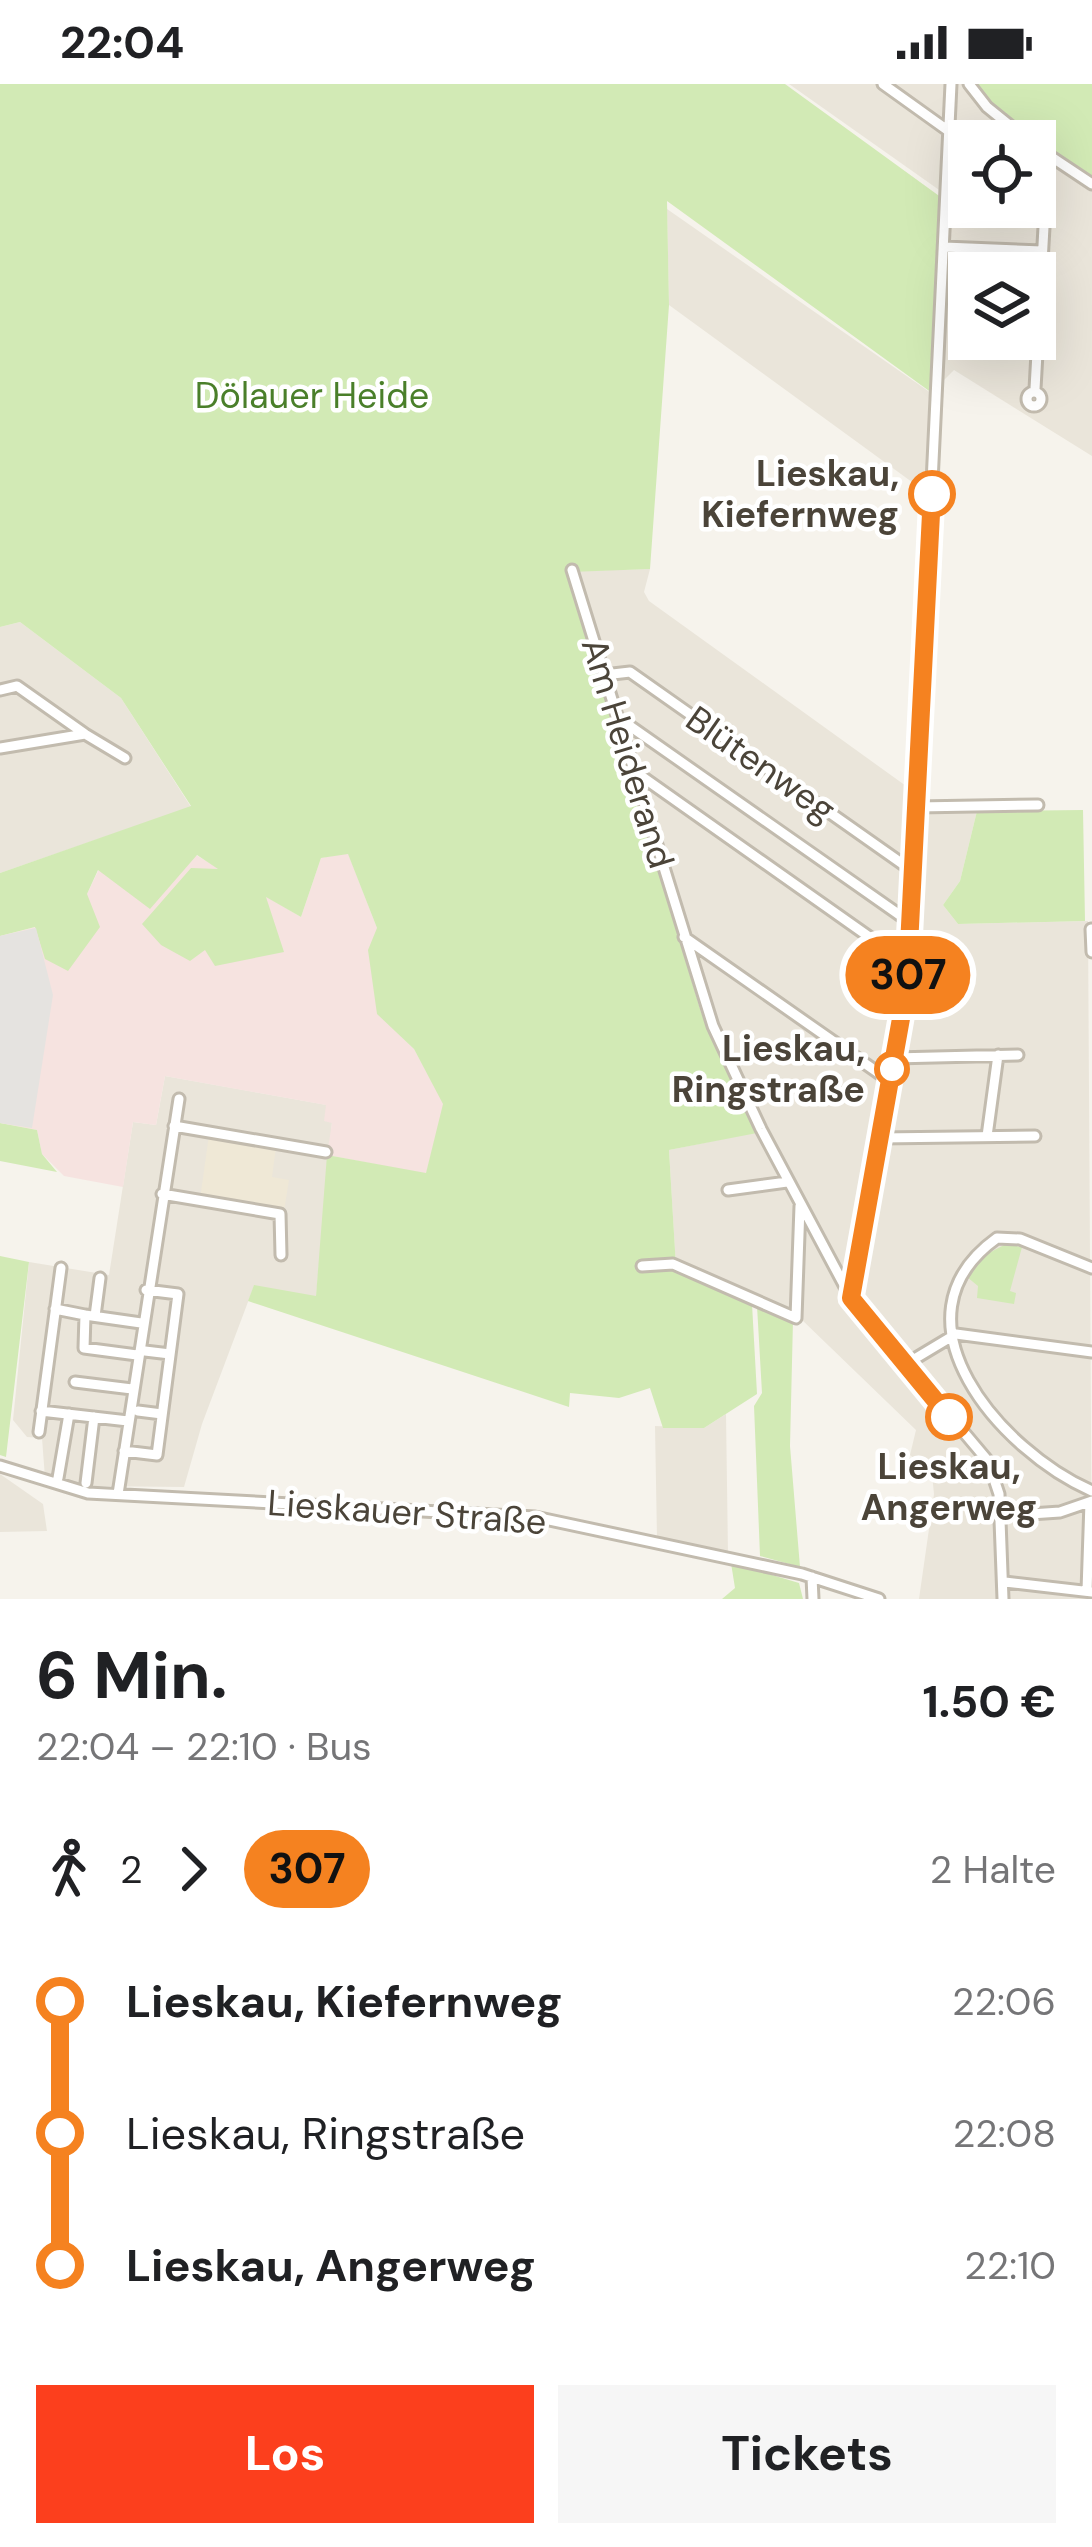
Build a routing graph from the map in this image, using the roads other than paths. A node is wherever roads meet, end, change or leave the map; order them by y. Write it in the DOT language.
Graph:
graph roads {
  1 [pos="883,84"];
  2 [pos="951,84"];
  3 [pos="969,84"];
  4 [pos="950,120"];
  5 [pos="1003,120"];
  6 [pos="948,131"];
  7 [pos="1056,160"];
  8 [pos="948,170"];
  9 [pos="1092,184"];
  10 [pos="1043,228"];
  11 [pos="944,247"];
  12 [pos="1042,251"];
  13 [pos="1035,389"];
  14 [pos="572,570"];
  15 [pos="604,675"];
  16 [pos="0,690"];
  17 [pos="619,725"];
  18 [pos="85,734"];
  19 [pos="0,748"];
  20 [pos="125,758"];
  21 [pos="632,770"];
  22 [pos="1038,805"];
  23 [pos="916,807"];
  24 [pos="914,872"];
  25 [pos="911,923"];
  26 [pos="1091,929"];
  27 [pos="684,937"];
  28 [pos="1092,952"];
  29 [pos="909,965"];
  30 [pos="998,1055"];
  31 [pos="1018,1055"];
  32 [pos="894,1058"];
  33 [pos="890,1081"];
  34 [pos="178,1099"];
  35 [pos="174,1126"];
  36 [pos="987,1136"];
  37 [pos="1035,1136"];
  38 [pos="880,1138"];
  39 [pos="326,1152"];
  40 [pos="787,1182"];
  41 [pos="728,1190"];
  42 [pos="162,1194"];
  43 [pos="800,1206"];
  44 [pos="280,1255"];
  45 [pos="643,1266"];
  46 [pos="61,1268"];
  47 [pos="1092,1268"];
  48 [pos="100,1278"];
  49 [pos="146,1290"];
  50 [pos="851,1298"];
  51 [pos="56,1310"];
  52 [pos="90,1315"];
  53 [pos="141,1324"];
  54 [pos="956,1334"];
  55 [pos="1092,1352"];
  56 [pos="141,1353"];
  57 [pos="170,1354"];
  58 [pos="906,1364"];
  59 [pos="75,1382"];
  60 [pos="132,1389"];
  61 [pos="41,1411"];
  62 [pos="138,1411"];
  63 [pos="70,1414"];
  64 [pos="162,1414"];
  65 [pos="94,1417"];
  66 [pos="128,1421"];
  67 [pos="39,1432"];
  68 [pos="124,1450"];
  69 [pos="0,1466"];
  70 [pos="58,1478"];
  71 [pos="86,1483"];
  72 [pos="118,1494"];
  73 [pos="1091,1498"];
  74 [pos="1000,1516"];
  75 [pos="1091,1520"];
  76 [pos="812,1577"];
  77 [pos="1005,1582"];
  78 [pos="1090,1592"];
  79 [pos="812,1599"];
  80 [pos="879,1599"];
  81 [pos="1003,1599"];
  1 -- 6 [label="street"];
  2 -- 4 [label="street"];
  3 -- 5 [label="street"];
  7 -- 9 [label="street"];
  8 -- 11 [label="street"];
  10 -- 12 [label="street"];
  11 -- 12 [label="street"];
  11 -- 23 [label="street"];
  12 -- 13 [label="street"];
  14 -- 15 [label="street, Am Heiderand"];
  15 -- 17 [label="street, Am Heiderand"];
  15 -- 24 [label="street, Blütenweg"];
  16 -- 18 [label="street"];
  17 -- 21 [label="street, Am Heiderand"];
  17 -- 25 [label="street"];
  18 -- 19 [label="street"];
  18 -- 20 [label="street"];
  21 -- 27 [label="street, Am Heiderand"];
  21 -- 29 [label="street"];
  22 -- 23 [label="street"];
  23 -- 24 [label="street"];
  24 -- 25 [label="street"];
  25 -- 29 [label="street"];
  26 -- 28 [label="street"];
  27 -- 33 [label="street"];
  27 -- 40 [label="street, Am Heiderand"];
  29 -- 32 [label="street"];
  30 -- 31 [label="street"];
  30 -- 32 [label="street"];
  30 -- 36 [label="street"];
  32 -- 33 [label="street"];
  33 -- 38 [label="street"];
  34 -- 35 [label="street"];
  35 -- 39 [label="street"];
  35 -- 42 [label="street"];
  36 -- 37 [label="street"];
  36 -- 38 [label="street"];
  38 -- 50 [label="street"];
  40 -- 41 [label="street"];
  40 -- 43 [label="street, Am Heiderand"];
  42 -- 44 [label="street"];
  42 -- 49 [label="street"];
  43 -- 45 [label="street"];
  43 -- 50 [label="street, Am Heiderand"];
  46 -- 51 [label="street"];
  47 -- 54 [label="street"];
  48 -- 52 [label="street"];
  49 -- 53 [label="street"];
  49 -- 57 [label="street"];
  50 -- 58 [label="street, Am Heiderand"];
  51 -- 52 [label="street"];
  51 -- 61 [label="street"];
  52 -- 53 [label="street"];
  52 -- 56 [label="street"];
  53 -- 56 [label="street"];
  54 -- 55 [label="street"];
  54 -- 58 [label="street"];
  54 -- 73 [label="street"];
  56 -- 57 [label="street"];
  56 -- 60 [label="street"];
  57 -- 64 [label="street"];
  58 -- 74 [label="street, Am Heiderand"];
  59 -- 60 [label="street"];
  60 -- 66 [label="street"];
  61 -- 63 [label="street"];
  61 -- 67 [label="street"];
  62 -- 64 [label="street"];
  63 -- 65 [label="street"];
  63 -- 70 [label="street"];
  64 -- 68 [label="street"];
  65 -- 66 [label="street"];
  65 -- 71 [label="street"];
  66 -- 68 [label="street"];
  68 -- 72 [label="street"];
  69 -- 72 [label="street, Lieskauer Straße"];
  72 -- 76 [label="street, Lieskauer Straße"];
  73 -- 74 [label="street"];
  73 -- 75 [label="street"];
  74 -- 77 [label="street, Am Heiderand"];
  75 -- 78 [label="street"];
  76 -- 79 [label="street"];
  76 -- 80 [label="street, Lieskauer Straße"];
  77 -- 78 [label="street"];
  77 -- 81 [label="street, Am Heiderand"];
}
